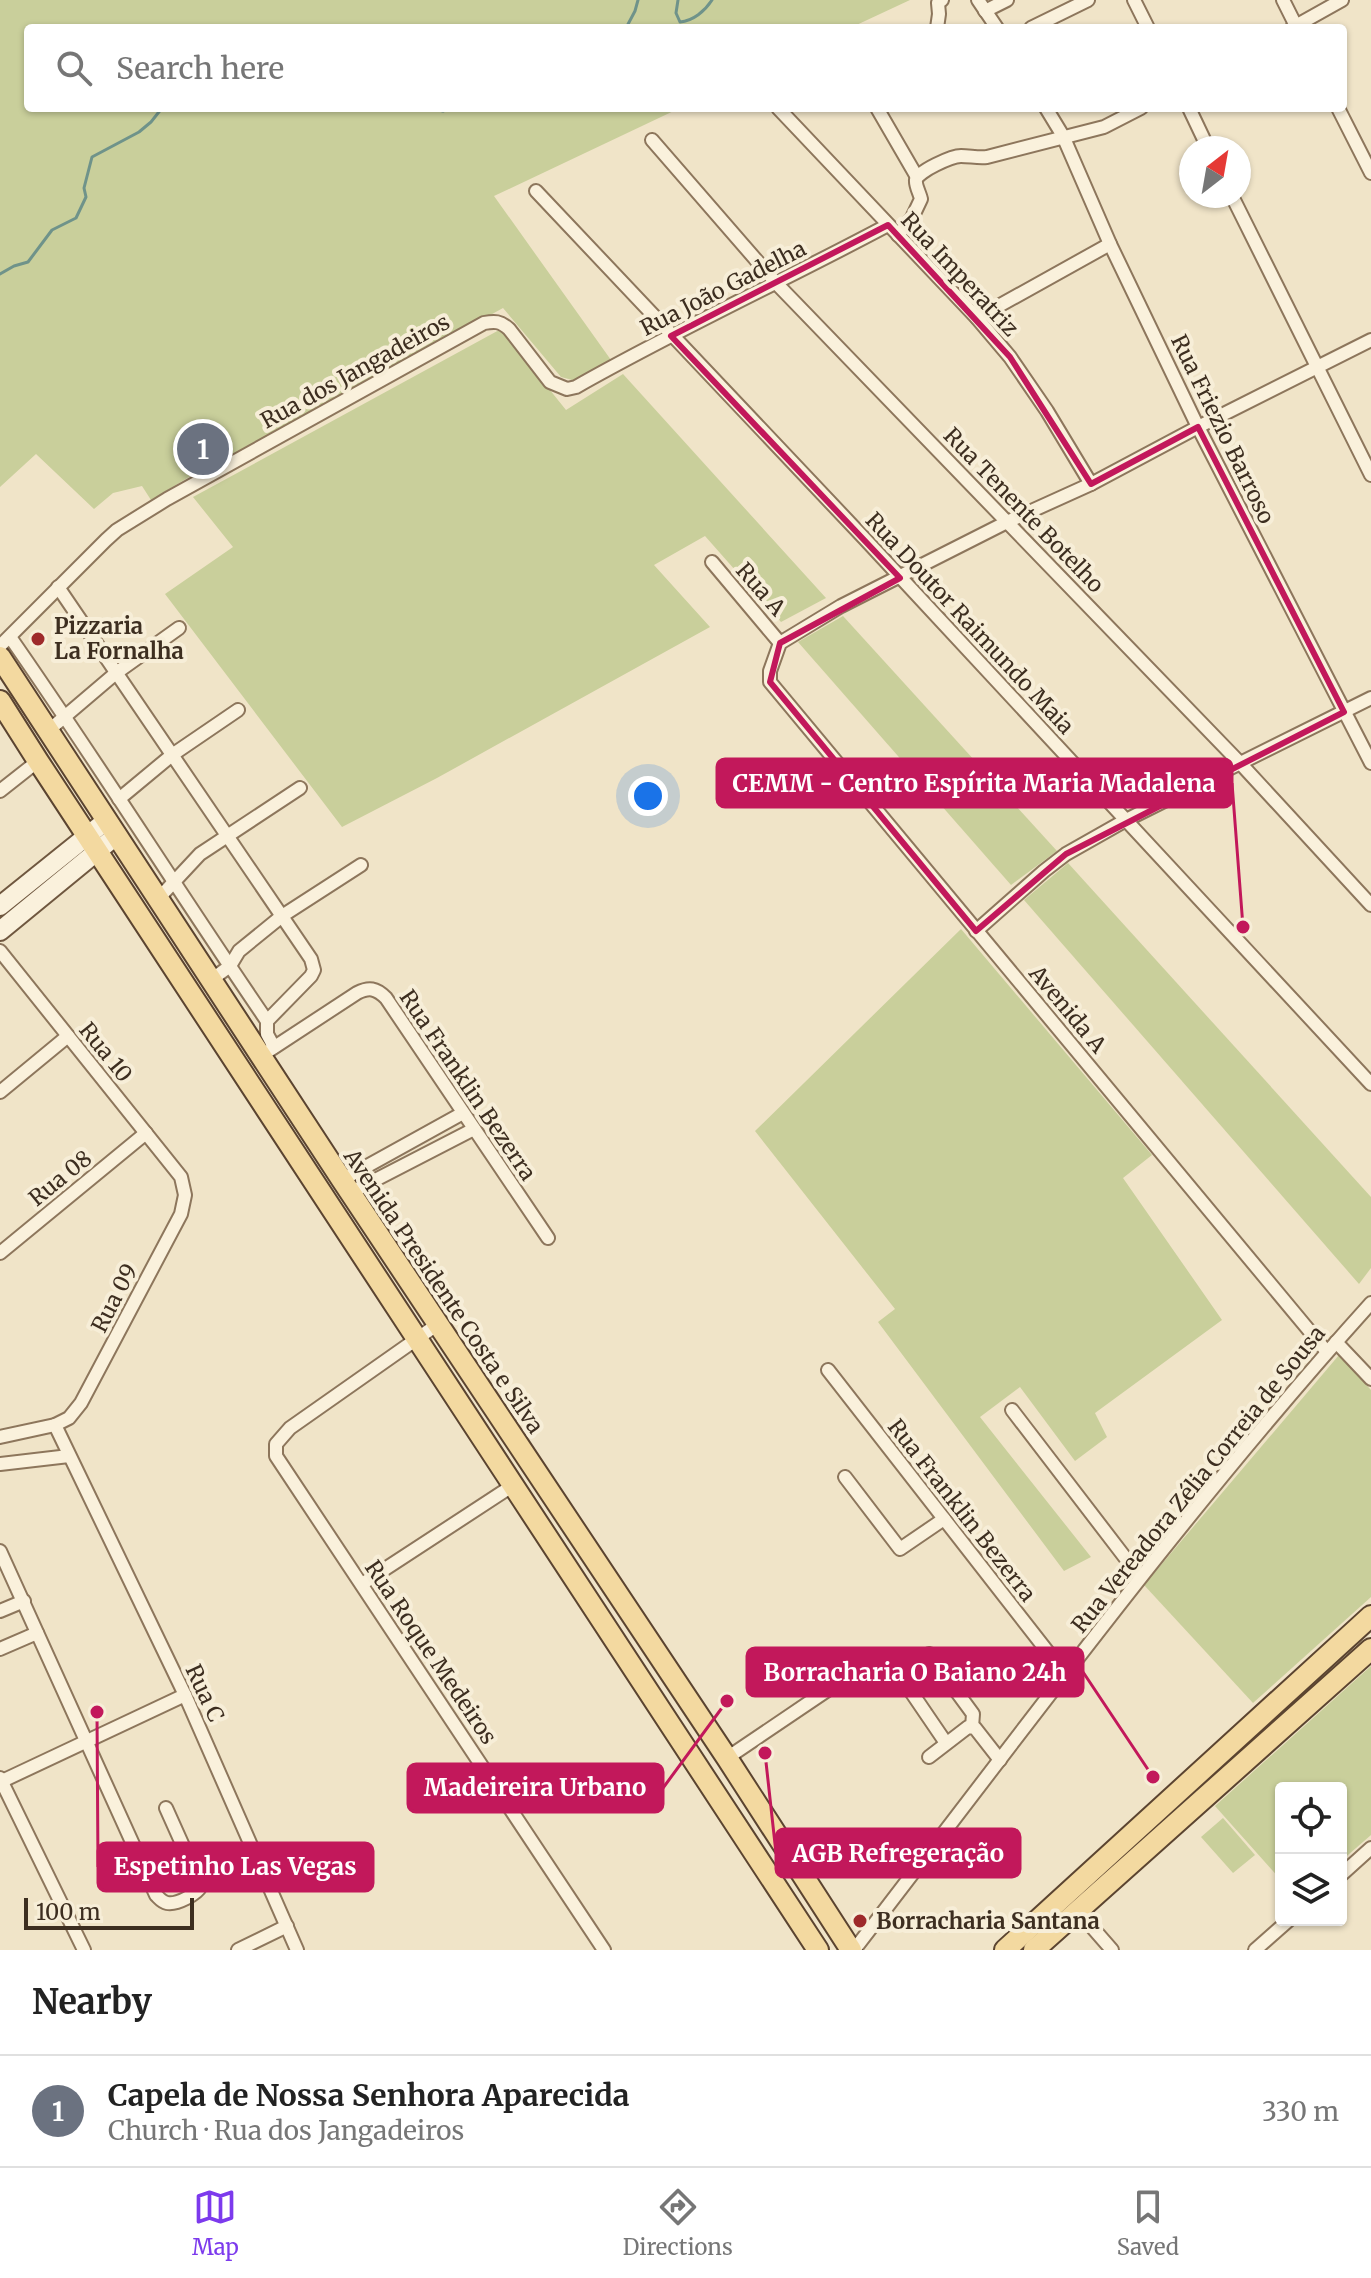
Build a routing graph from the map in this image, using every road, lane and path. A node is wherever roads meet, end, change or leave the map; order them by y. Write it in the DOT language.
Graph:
graph roads {
  1 [pos="942,0"];
  2 [pos="1007,0"];
  3 [pos="1088,0"];
  4 [pos="1134,0"];
  5 [pos="1283,0"];
  6 [pos="1342,0"];
  7 [pos="982,6"];
  8 [pos="938,24"];
  9 [pos="994,24"];
  10 [pos="1039,24"];
  11 [pos="1146,24"];
  12 [pos="1294,24"];
  13 [pos="1300,24"];
  14 [pos="782,112"];
  15 [pos="879,112"];
  16 [pos="1048,112"];
  17 [pos="1133,112"];
  18 [pos="1191,112"];
  19 [pos="1340,112"];
  20 [pos="1063,136"];
  21 [pos="1202,136"];
  22 [pos="652,140"];
  23 [pos="1368,158"];
  24 [pos="1371,173"];
  25 [pos="917,177"];
  26 [pos="536,191"];
  27 [pos="1238,208"];
  28 [pos="888,225"];
  29 [pos="898,235"];
  30 [pos="1110,244"];
  31 [pos="777,284"];
  32 [pos="977,318"];
  33 [pos="671,336"];
  34 [pos="1371,340"];
  35 [pos="1317,367"];
  36 [pos="576,387"];
  37 [pos="1198,427"];
  38 [pos="1371,475"];
  39 [pos="1091,484"];
  40 [pos="1007,522"];
  41 [pos="712,562"];
  42 [pos="900,578"];
  43 [pos="58,587"];
  44 [pos="179,628"];
  45 [pos="5,641"];
  46 [pos="780,643"];
  47 [pos="0,657"];
  48 [pos="116,673"];
  49 [pos="1371,698"];
  50 [pos="0,701"];
  51 [pos="238,710"];
  52 [pos="1344,712"];
  53 [pos="65,715"];
  54 [pos="49,730"];
  55 [pos="172,755"];
  56 [pos="38,761"];
  57 [pos="1240,763"];
  58 [pos="1371,763"];
  59 [pos="300,788"];
  60 [pos="0,791"];
  61 [pos="119,799"];
  62 [pos="1126,820"];
  63 [pos="112,828"];
  64 [pos="227,837"];
  65 [pos="92,844"];
  66 [pos="361,865"];
  67 [pos="174,883"];
  68 [pos="158,899"];
  69 [pos="1371,905"];
  70 [pos="0,906"];
  71 [pos="282,916"];
  72 [pos="0,931"];
  73 [pos="976,931"];
  74 [pos="0,951"];
  75 [pos="197,959"];
  76 [pos="230,966"];
  77 [pos="174,970"];
  78 [pos="214,984"];
  79 [pos="197,1005"];
  80 [pos="267,1021"];
  81 [pos="68,1036"];
  82 [pos="267,1051"];
  83 [pos="1371,1084"];
  84 [pos="0,1092"];
  85 [pos="463,1113"];
  86 [pos="474,1129"];
  87 [pos="146,1133"];
  88 [pos="181,1177"];
  89 [pos="346,1187"];
  90 [pos="548,1238"];
  91 [pos="0,1253"];
  92 [pos="1371,1303"];
  93 [pos="438,1324"];
  94 [pos="416,1339"];
  95 [pos="1331,1347"];
  96 [pos="828,1370"];
  97 [pos="1371,1379"];
  98 [pos="1012,1410"];
  99 [pos="55,1425"];
  100 [pos="0,1437"];
  101 [pos="69,1456"];
  102 [pos="0,1464"];
  103 [pos="845,1477"];
  104 [pos="512,1486"];
  105 [pos="944,1519"];
  106 [pos="0,1551"];
  107 [pos="1140,1577"];
  108 [pos="610,1583"];
  109 [pos="362,1584"];
  110 [pos="587,1600"];
  111 [pos="24,1601"];
  112 [pos="0,1611"];
  113 [pos="1371,1616"];
  114 [pos="37,1633"];
  115 [pos="0,1649"];
  116 [pos="1371,1649"];
  117 [pos="929,1654"];
  118 [pos="899,1674"];
  119 [pos="1065,1674"];
  120 [pos="829,1689"];
  121 [pos="185,1695"];
  122 [pos="972,1727"];
  123 [pos="85,1741"];
  124 [pos="946,1743"];
  125 [pos="929,1757"];
  126 [pos="727,1758"];
  127 [pos="1000,1760"];
  128 [pos="1,1781"];
  129 [pos="166,1808"];
  130 [pos="768,1820"];
  131 [pos="733,1821"];
  132 [pos="1371,1848"];
  133 [pos="799,1869"];
  134 [pos="1347,1870"];
  135 [pos="768,1874"];
  136 [pos="1078,1911"];
  137 [pos="287,1926"];
  138 [pos="1282,1926"];
  139 [pos="84,1950"];
  140 [pos="238,1950"];
  141 [pos="297,1950"];
  142 [pos="604,1950"];
  143 [pos="818,1950"];
  144 [pos="852,1950"];
  145 [pos="1005,1950"];
  146 [pos="1034,1950"];
  147 [pos="1112,1950"];
  148 [pos="1255,1950"];
  1 -- 8 [label="street"];
  2 -- 7 [label="street"];
  3 -- 10 [label="street"];
  4 -- 11 [label="street"];
  5 -- 12 [label="street"];
  6 -- 13 [label="street"];
  7 -- 9 [label="street"];
  14 -- 28 [label="street, Rua Imperatriz"];
  15 -- 25 [label="street"];
  16 -- 20 [label="street, Rua Friezio Barroso"];
  17 -- 20 [label="street"];
  18 -- 21 [label="street"];
  19 -- 23 [label="street"];
  20 -- 25 [label="street"];
  20 -- 30 [label="street, Rua Friezio Barroso"];
  22 -- 31 [label="street, Rua Tenente Botelho"];
  23 -- 24 [label="street"];
  25 -- 29 [label="street"];
  26 -- 33 [label="street, Rua Doutor Raimundo Maia"];
  27 -- 35 [label="street"];
  28 -- 29 [label="street, Rua Imperatriz"];
  28 -- 31 [label="street, Rua João Gadelha"];
  29 -- 32 [label="street, Rua Imperatriz"];
  30 -- 32 [label="street"];
  30 -- 37 [label="street, Rua Friezio Barroso"];
  31 -- 33 [label="street, Rua João Gadelha"];
  31 -- 40 [label="street, Rua Tenente Botelho"];
  32 -- 39 [label="street, Rua Imperatriz"];
  33 -- 36 [label="street, Rua João Gadelha"];
  33 -- 42 [label="street, Rua Doutor Raimundo Maia"];
  34 -- 35 [label="street"];
  35 -- 37 [label="street"];
  35 -- 38 [label="street"];
  36 -- 43 [label="street, Rua dos Jangadeiros"];
  37 -- 39 [label="street"];
  37 -- 52 [label="street, Rua Friezio Barroso"];
  39 -- 40 [label="street"];
  40 -- 42 [label="street"];
  40 -- 57 [label="street, Rua Tenente Botelho"];
  41 -- 46 [label="street, Rua A"];
  42 -- 46 [label="street"];
  42 -- 62 [label="street, Rua Doutor Raimundo Maia"];
  43 -- 45 [label="street, Rua dos Jangadeiros"];
  43 -- 48 [label="street"];
  44 -- 48 [label="street"];
  45 -- 53 [label="street"];
  46 -- 73 [label="street, Avenida A"];
  47 -- 54 [label="main road, Avenida Presidente Costa e Silva"];
  48 -- 53 [label="street"];
  48 -- 55 [label="street"];
  49 -- 52 [label="street"];
  50 -- 56 [label="main road"];
  51 -- 55 [label="street"];
  52 -- 57 [label="street"];
  52 -- 58 [label="street, Rua Friezio Barroso"];
  53 -- 54 [label="street"];
  53 -- 61 [label="street"];
  54 -- 63 [label="main road, Avenida Presidente Costa e Silva"];
  55 -- 61 [label="street"];
  55 -- 64 [label="street"];
  56 -- 60 [label="street"];
  56 -- 65 [label="main road"];
  57 -- 62 [label="street"];
  57 -- 69 [label="street, Rua Tenente Botelho"];
  59 -- 64 [label="street"];
  61 -- 67 [label="street"];
  62 -- 73 [label="street"];
  62 -- 83 [label="street, Rua Doutor Raimundo Maia"];
  63 -- 65 [label="street"];
  63 -- 68 [label="main road, Avenida Presidente Costa e Silva"];
  64 -- 67 [label="street"];
  64 -- 71 [label="street"];
  65 -- 70 [label="street"];
  65 -- 72 [label="street"];
  65 -- 77 [label="main road"];
  66 -- 71 [label="street"];
  67 -- 68 [label="street"];
  67 -- 76 [label="street"];
  68 -- 75 [label="main road, Avenida Presidente Costa e Silva"];
  71 -- 76 [label="street"];
  71 -- 80 [label="street"];
  73 -- 95 [label="street, Avenida A"];
  74 -- 81 [label="street, Rua 10"];
  75 -- 77 [label="main road"];
  75 -- 78 [label="main road, Avenida Presidente Costa e Silva"];
  76 -- 78 [label="street"];
  76 -- 80 [label="street"];
  77 -- 79 [label="main road"];
  78 -- 79 [label="main road"];
  78 -- 82 [label="main road, Avenida Presidente Costa e Silva"];
  79 -- 94 [label="main road"];
  80 -- 82 [label="street"];
  81 -- 84 [label="street"];
  81 -- 87 [label="street, Rua 10"];
  82 -- 85 [label="street, Rua Franklin Bezerra"];
  82 -- 89 [label="main road, Avenida Presidente Costa e Silva"];
  85 -- 86 [label="street, Rua Franklin Bezerra"];
  85 -- 89 [label="street"];
  86 -- 89 [label="street"];
  86 -- 90 [label="street, Rua Franklin Bezerra"];
  87 -- 88 [label="street, Rua 10"];
  87 -- 91 [label="street, Rua 08"];
  88 -- 99 [label="street, Rua 09"];
  89 -- 93 [label="main road, Avenida Presidente Costa e Silva"];
  92 -- 95 [label="street, Rua Vereadora Zélia Correia de Sousa"];
  93 -- 94 [label="street"];
  93 -- 108 [label="main road, Avenida Presidente Costa e Silva"];
  94 -- 104 [label="main road"];
  94 -- 109 [label="street, Rua Roque Medeiros"];
  95 -- 97 [label="street, Avenida A"];
  95 -- 107 [label="street, Rua Vereadora Zélia Correia de Sousa"];
  96 -- 105 [label="street, Rua Franklin Bezerra"];
  98 -- 107 [label="street"];
  99 -- 100 [label="street, Rua 09"];
  99 -- 101 [label="street"];
  101 -- 102 [label="street"];
  101 -- 121 [label="street, Rua C"];
  103 -- 105 [label="street"];
  104 -- 109 [label="street"];
  104 -- 110 [label="main road"];
  105 -- 119 [label="street, Rua Franklin Bezerra"];
  106 -- 111 [label="street"];
  107 -- 119 [label="street, Rua Vereadora Zélia Correia de Sousa"];
  108 -- 110 [label="main road"];
  108 -- 126 [label="main road, Avenida Presidente Costa e Silva"];
  109 -- 142 [label="street, Rua Roque Medeiros"];
  110 -- 131 [label="main road"];
  111 -- 112 [label="street"];
  111 -- 114 [label="street"];
  113 -- 145 [label="main road"];
  114 -- 115 [label="street"];
  114 -- 123 [label="street"];
  116 -- 136 [label="main road"];
  117 -- 122 [label="street"];
  118 -- 124 [label="street"];
  119 -- 127 [label="street, Rua Vereadora Zélia Correia de Sousa"];
  120 -- 126 [label="street"];
  121 -- 123 [label="street"];
  121 -- 137 [label="street, Rua C"];
  122 -- 124 [label="street"];
  122 -- 127 [label="street"];
  123 -- 128 [label="street"];
  123 -- 129 [label="street"];
  124 -- 125 [label="street"];
  126 -- 130 [label="main road, Avenida Presidente Costa e Silva"];
  127 -- 144 [label="street, Rua Vereadora Zélia Correia de Sousa"];
  128 -- 139 [label="street"];
  130 -- 131 [label="main road"];
  130 -- 133 [label="main road, Avenida Presidente Costa e Silva"];
  131 -- 135 [label="main road"];
  132 -- 134 [label="street"];
  133 -- 135 [label="main road"];
  133 -- 144 [label="main road, Avenida Presidente Costa e Silva"];
  135 -- 143 [label="main road"];
  136 -- 146 [label="main road"];
  136 -- 147 [label="street"];
  137 -- 140 [label="street"];
  137 -- 141 [label="street, Rua C"];
  138 -- 148 [label="street"];
}
